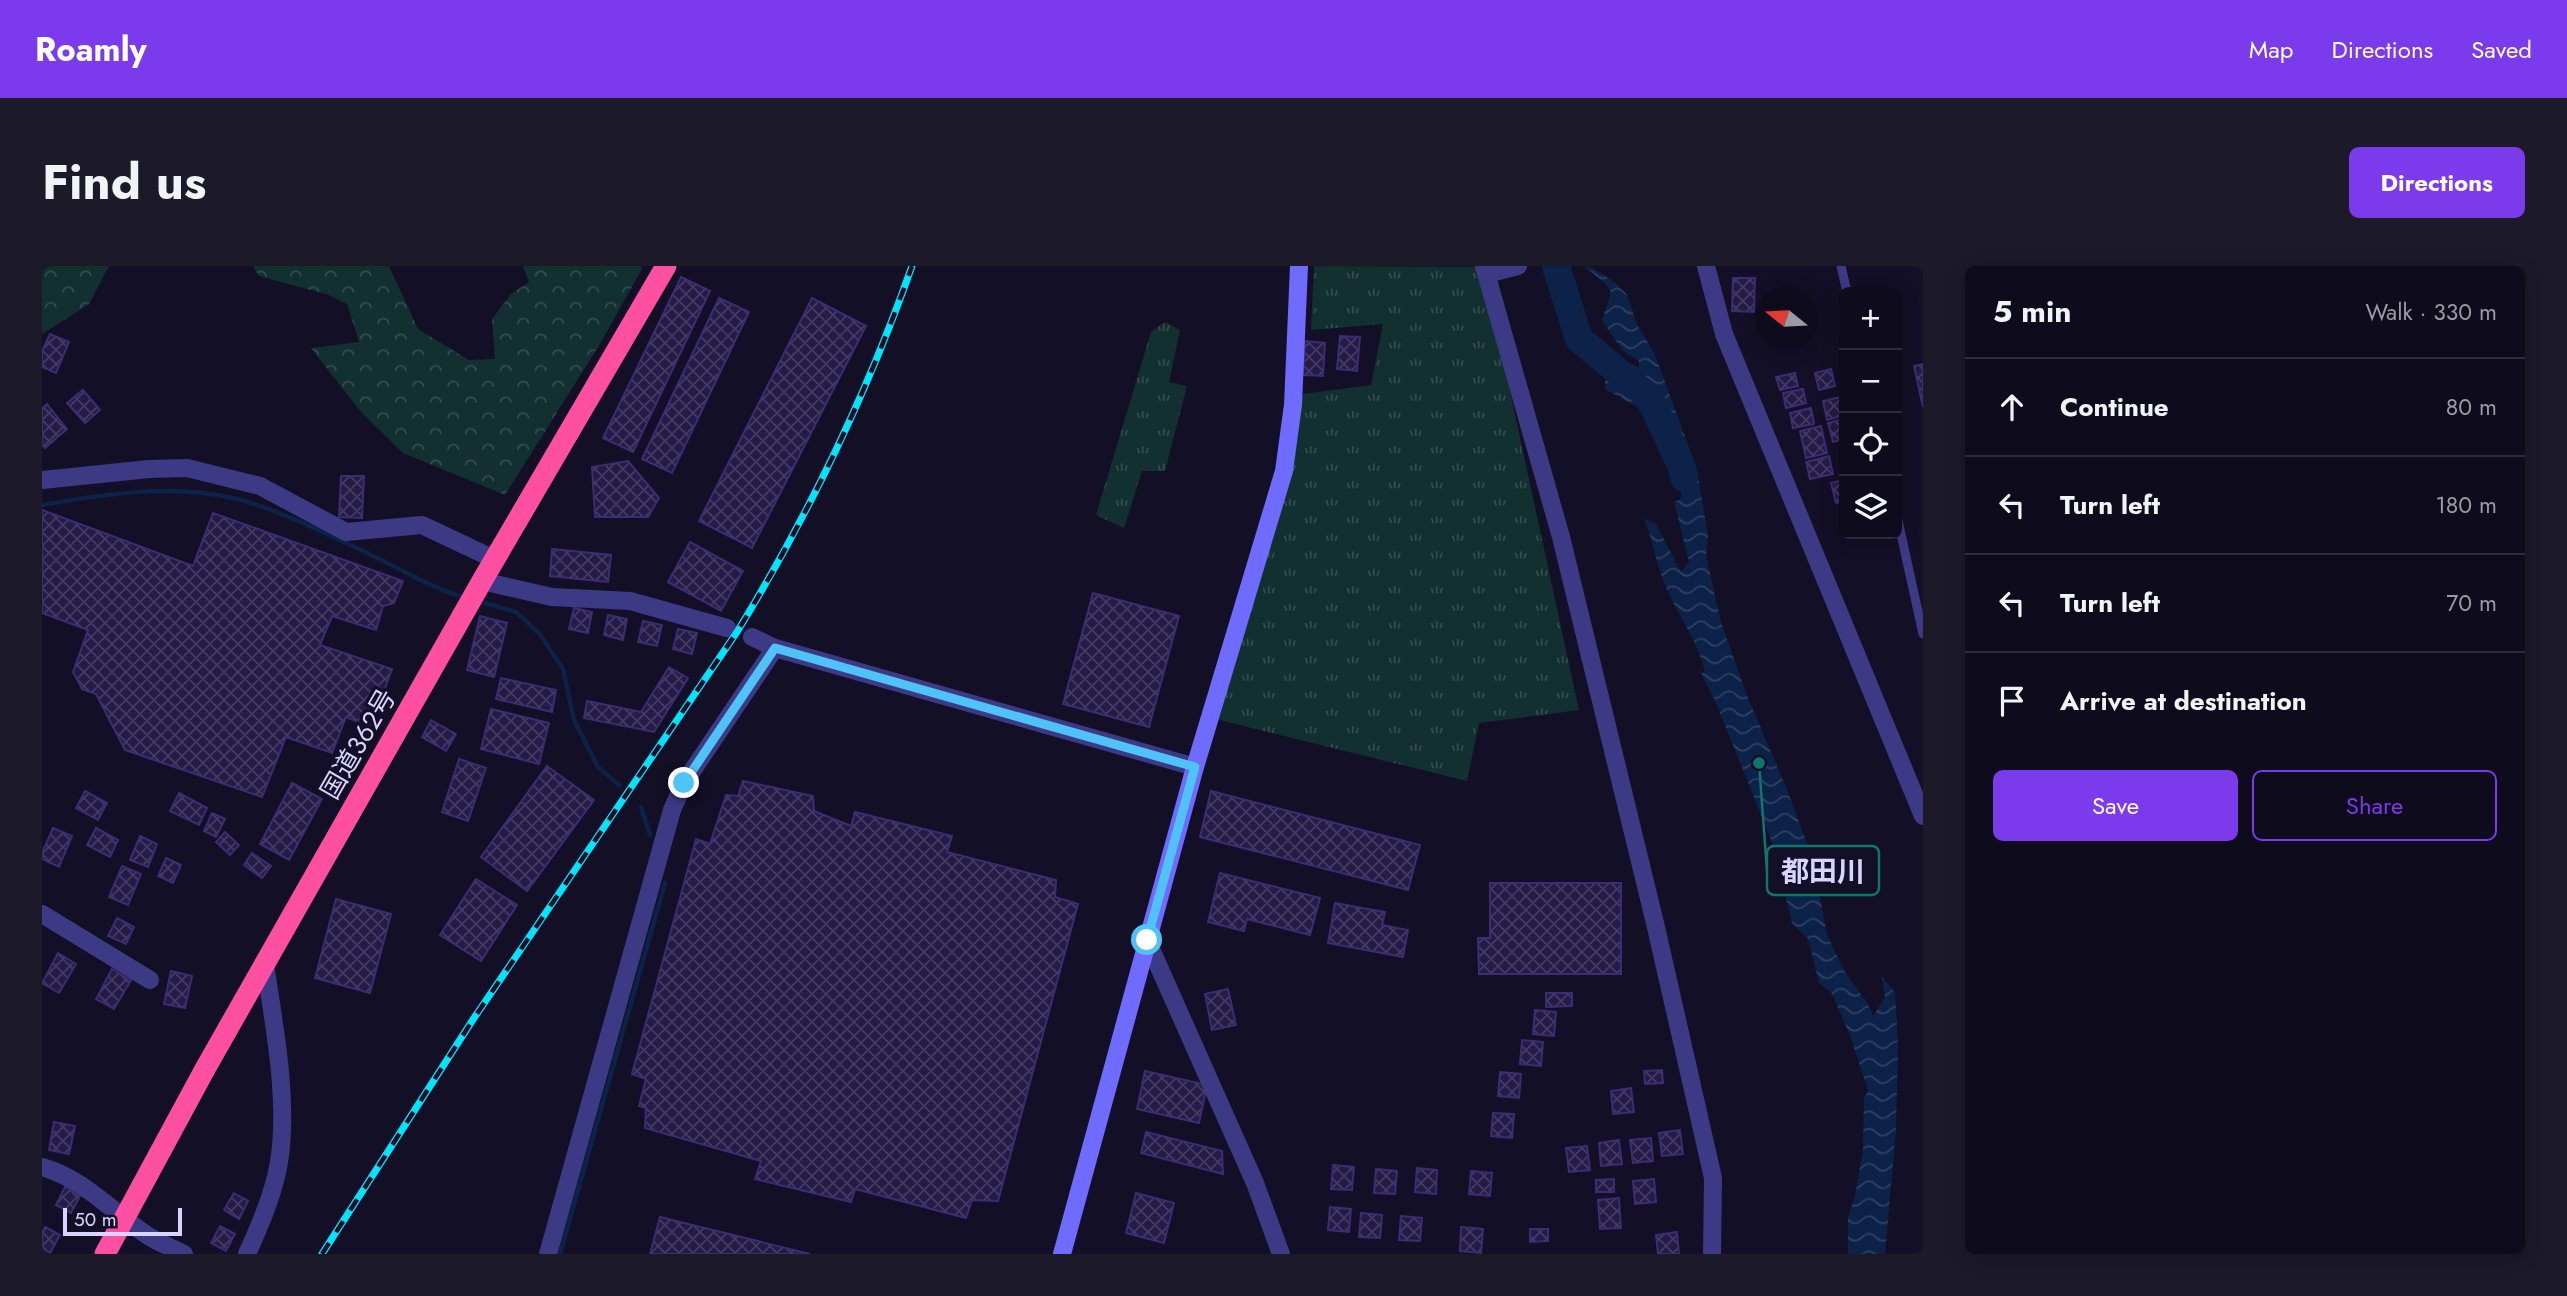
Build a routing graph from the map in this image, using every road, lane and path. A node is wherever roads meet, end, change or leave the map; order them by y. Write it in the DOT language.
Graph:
graph roads {
  1 [pos="666,266"];
  2 [pos="1299,266"];
  3 [pos="1518,266"];
  4 [pos="1706,266"];
  5 [pos="1841,266"];
  6 [pos="1484,269"];
  7 [pos="1846,287"];
  8 [pos="42,480"];
  9 [pos="1902,539"];
  10 [pos="496,560"];
  11 [pos="482,581"];
  12 [pos="727,628"];
  13 [pos="1923,634"];
  14 [pos="751,638"];
  15 [pos="775,648"];
  16 [pos="1195,767"];
  17 [pos="1923,816"];
  18 [pos="42,914"];
  19 [pos="1147,940"];
  20 [pos="265,964"];
  21 [pos="150,980"];
  22 [pos="42,1167"];
  23 [pos="123,1217"];
  24 [pos="105,1254"];
  25 [pos="184,1254"];
  26 [pos="247,1254"];
  27 [pos="548,1254"];
  28 [pos="1062,1254"];
  29 [pos="1281,1254"];
  30 [pos="1712,1254"];
  1 -- 10 [label="highway, 国道362号"];
  2 -- 16 [label="street"];
  3 -- 6 [label="street"];
  4 -- 17 [label="street"];
  5 -- 7 [label="lane"];
  6 -- 30 [label="street"];
  8 -- 10 [label="street"];
  9 -- 13 [label="lane"];
  10 -- 11 [label="highway, 国道362号"];
  11 -- 12 [label="street"];
  11 -- 20 [label="highway, 国道362号"];
  14 -- 15 [label="street"];
  15 -- 16 [label="street"];
  15 -- 27 [label="street"];
  16 -- 19 [label="street"];
  18 -- 21 [label="street"];
  19 -- 28 [label="street"];
  19 -- 29 [label="street"];
  20 -- 23 [label="highway, 国道362号"];
  20 -- 26 [label="street"];
  22 -- 23 [label="street"];
  23 -- 24 [label="highway, 国道362号"];
  23 -- 25 [label="street"];
}
